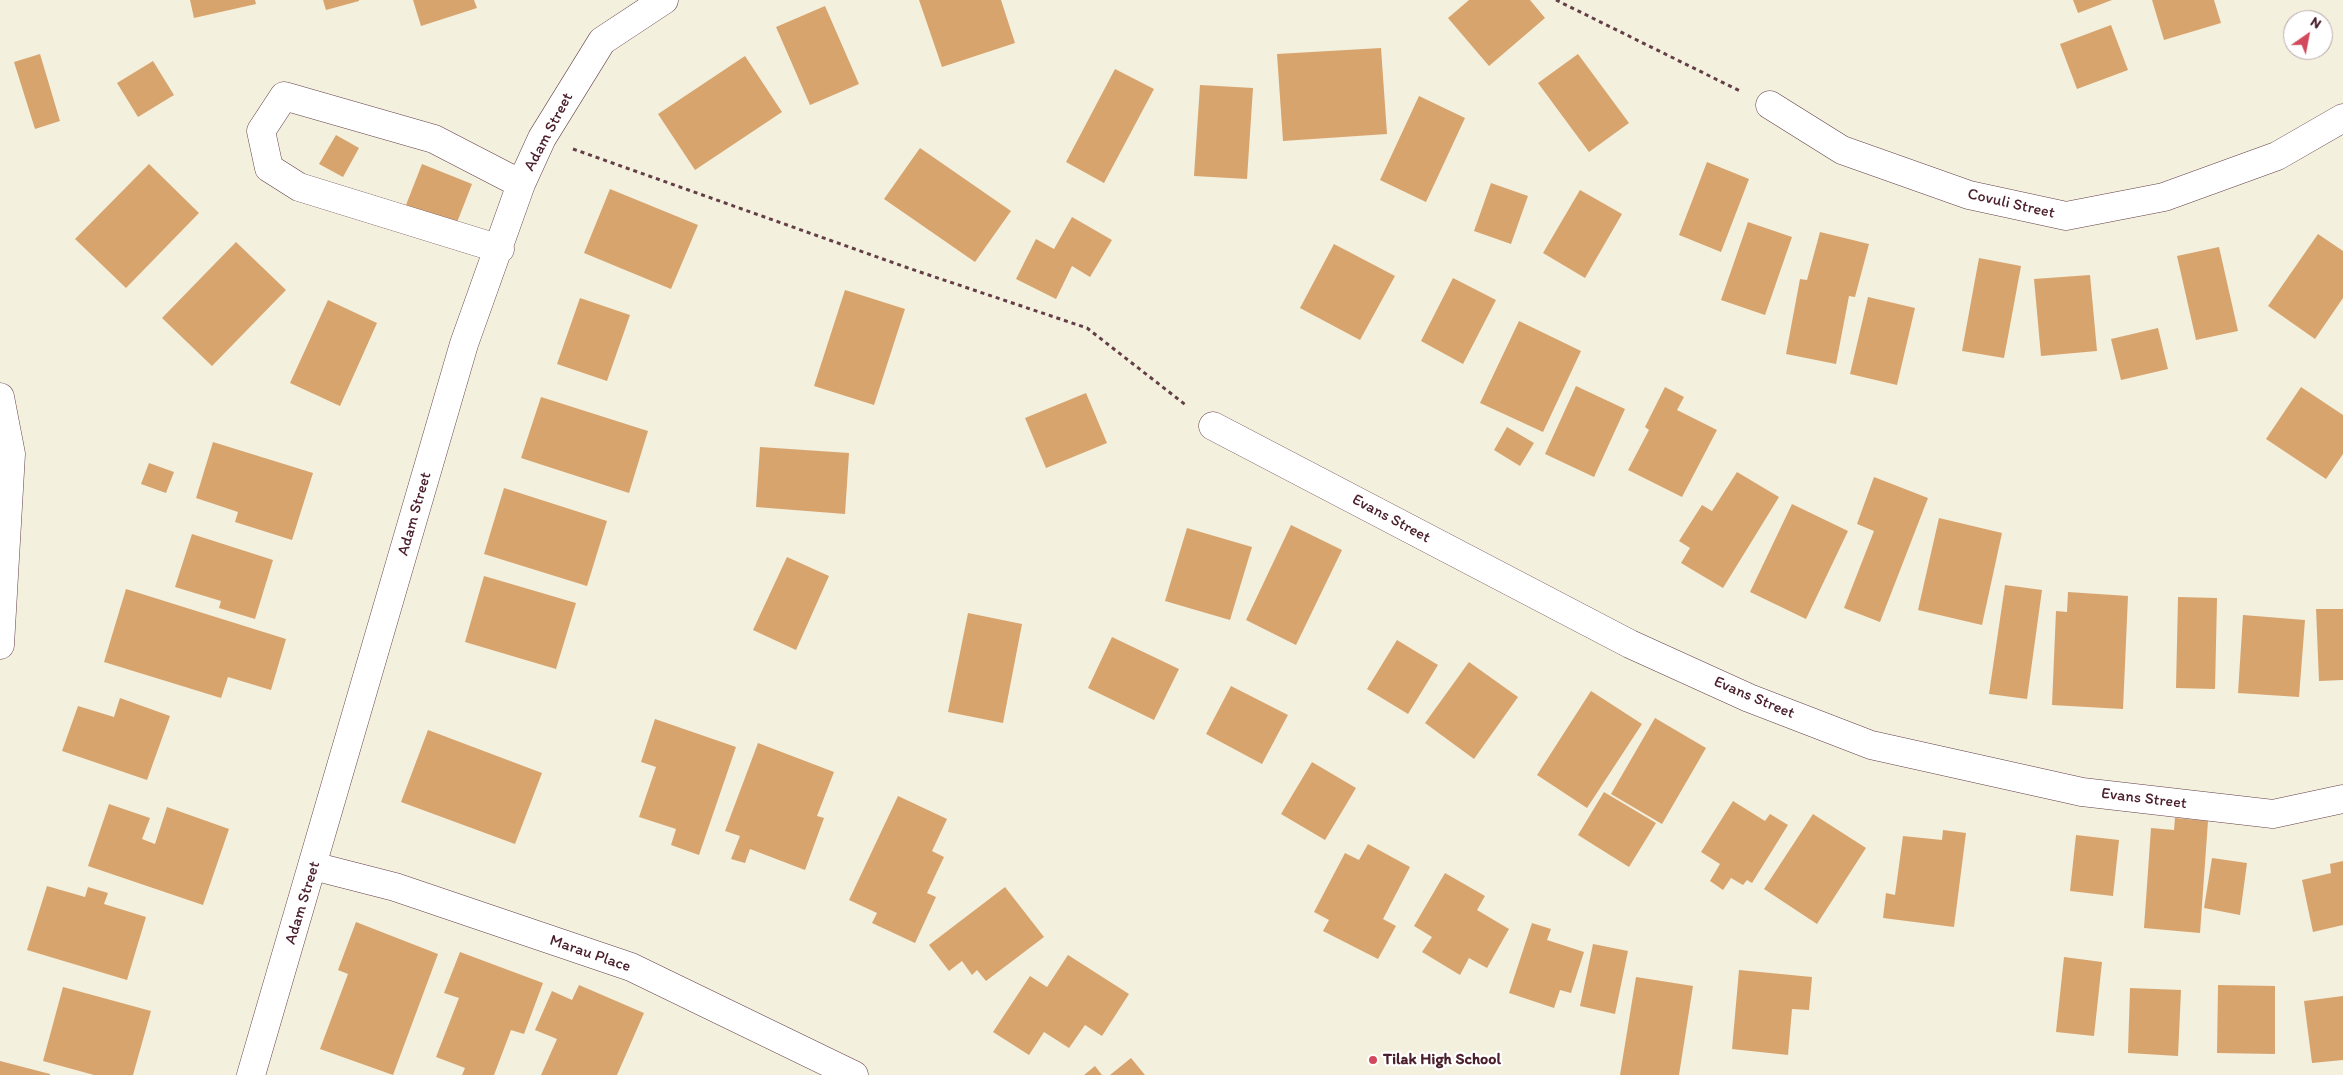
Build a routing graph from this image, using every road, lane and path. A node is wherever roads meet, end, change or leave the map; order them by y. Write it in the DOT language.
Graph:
graph roads {
  1 [pos="664,0"];
  2 [pos="1556,0"];
  3 [pos="1770,105"];
  4 [pos="2343,118"];
  5 [pos="542,138"];
  6 [pos="521,184"];
  7 [pos="500,249"];
  8 [pos="0,396"];
  9 [pos="1213,426"];
  10 [pos="0,645"];
  11 [pos="2343,799"];
  12 [pos="313,866"];
  13 [pos="251,1075"];
  14 [pos="854,1075"];
  1 -- 5 [label="street, Adam Street"];
  2 -- 3 [label="path"];
  3 -- 4 [label="street, Covuli Street"];
  5 -- 6 [label="street, Adam Street"];
  5 -- 9 [label="path"];
  6 -- 7 [label="street, Adam Street"];
  6 -- 7 [label="street"];
  7 -- 12 [label="street, Adam Street"];
  8 -- 10 [label="street"];
  9 -- 11 [label="street, Evans Street"];
  12 -- 13 [label="street, Adam Street"];
  12 -- 14 [label="street, Marau Place"];
}
